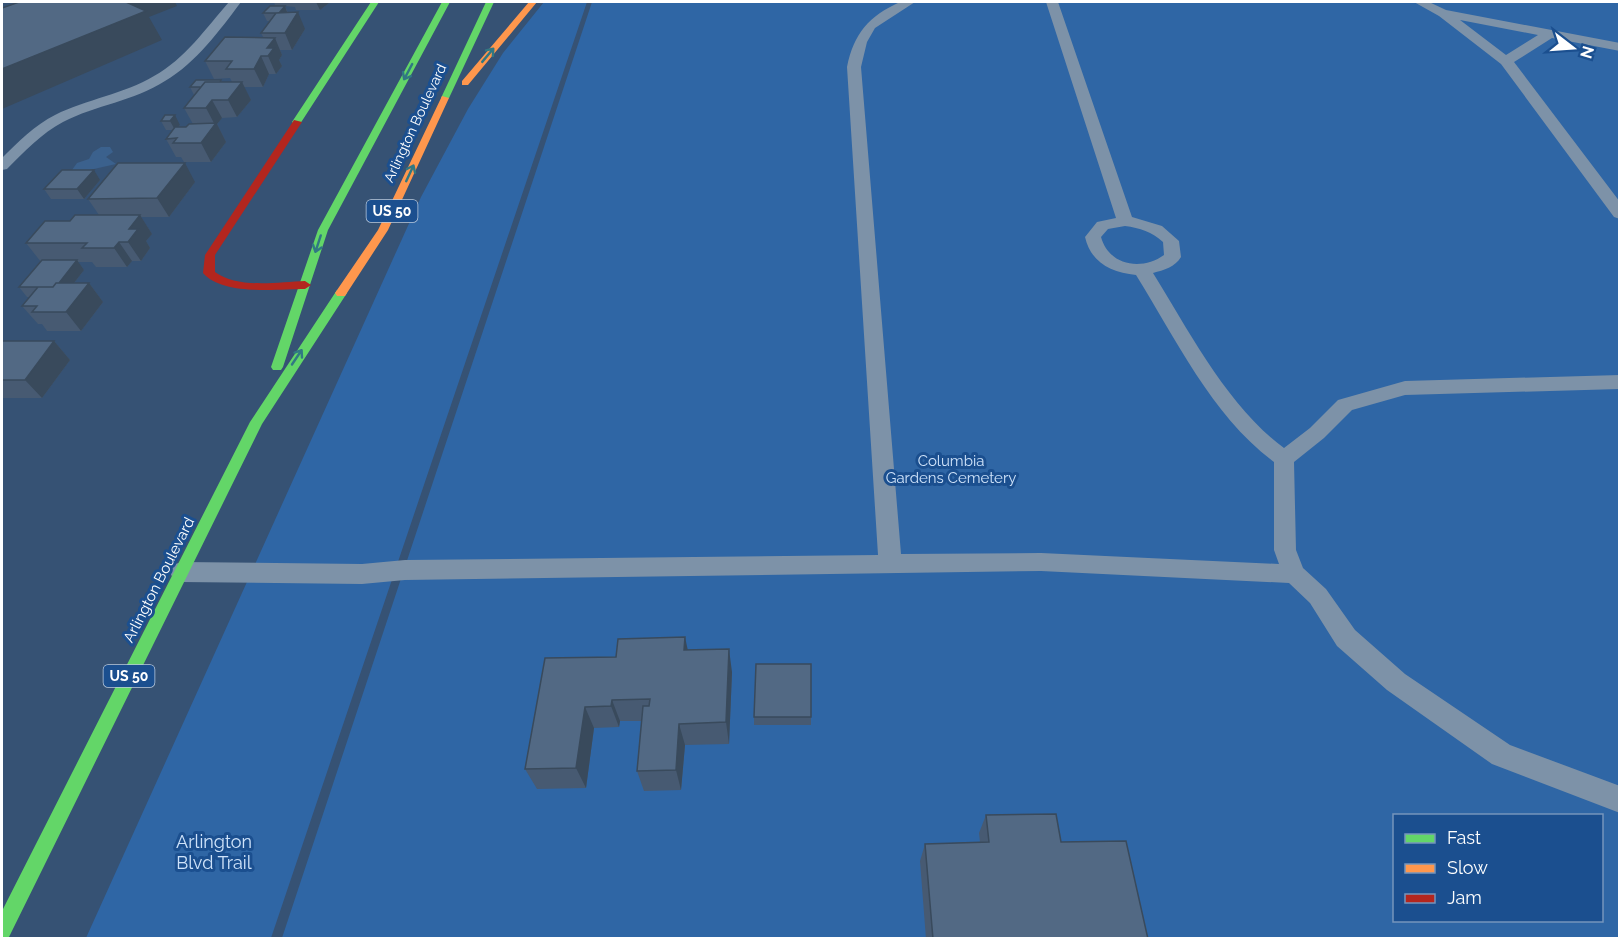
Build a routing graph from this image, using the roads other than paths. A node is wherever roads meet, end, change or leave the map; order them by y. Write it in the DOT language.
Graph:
graph roads {
  1 [pos="235,2"];
  2 [pos="375,2"];
  3 [pos="428,2"];
  4 [pos="446,2"];
  5 [pos="490,2"];
  6 [pos="533,2"];
  7 [pos="909,2"];
  8 [pos="1052,2"];
  9 [pos="1420,2"];
  10 [pos="1443,13"];
  11 [pos="1549,34"];
  12 [pos="422,45"];
  13 [pos="1620,46"];
  14 [pos="1506,62"];
  15 [pos="437,116"];
  16 [pos="2,166"];
  17 [pos="1620,214"];
  18 [pos="1125,221"];
  19 [pos="1142,270"];
  20 [pos="305,285"];
  21 [pos="1620,382"];
  22 [pos="265,405"];
  23 [pos="1284,459"];
  24 [pos="890,564"];
  25 [pos="181,572"];
  26 [pos="1294,574"];
  27 [pos="1620,800"];
  28 [pos="2,930"];
  1 -- 16 [label="lane"];
  2 -- 20 [label="main road"];
  3 -- 12 [label="main road"];
  4 -- 12 [label="main road, Arlington Boulevard / US 50"];
  5 -- 15 [label="main road, Arlington Boulevard / US 50"];
  15 -- 6 [label="main road, one-way"];
  7 -- 24 [label="lane"];
  8 -- 18 [label="lane"];
  9 -- 10 [label="lane"];
  10 -- 11 [label="lane"];
  10 -- 14 [label="lane"];
  11 -- 13 [label="lane"];
  11 -- 14 [label="lane"];
  12 -- 20 [label="main road, Arlington Boulevard / US 50, one-way"];
  14 -- 17 [label="lane"];
  22 -- 15 [label="main road, Arlington Boulevard / US 50, one-way"];
  18 -- 19 [label="lane"];
  18 -- 19 [label="lane"];
  19 -- 23 [label="lane"];
  20 -- 22 [label="main road, Arlington Boulevard / US 50"];
  21 -- 23 [label="lane"];
  22 -- 25 [label="main road, Arlington Boulevard / US 50"];
  23 -- 26 [label="lane"];
  24 -- 25 [label="lane"];
  24 -- 26 [label="lane"];
  25 -- 28 [label="main road, Arlington Boulevard / US 50"];
  26 -- 27 [label="lane"];
}
